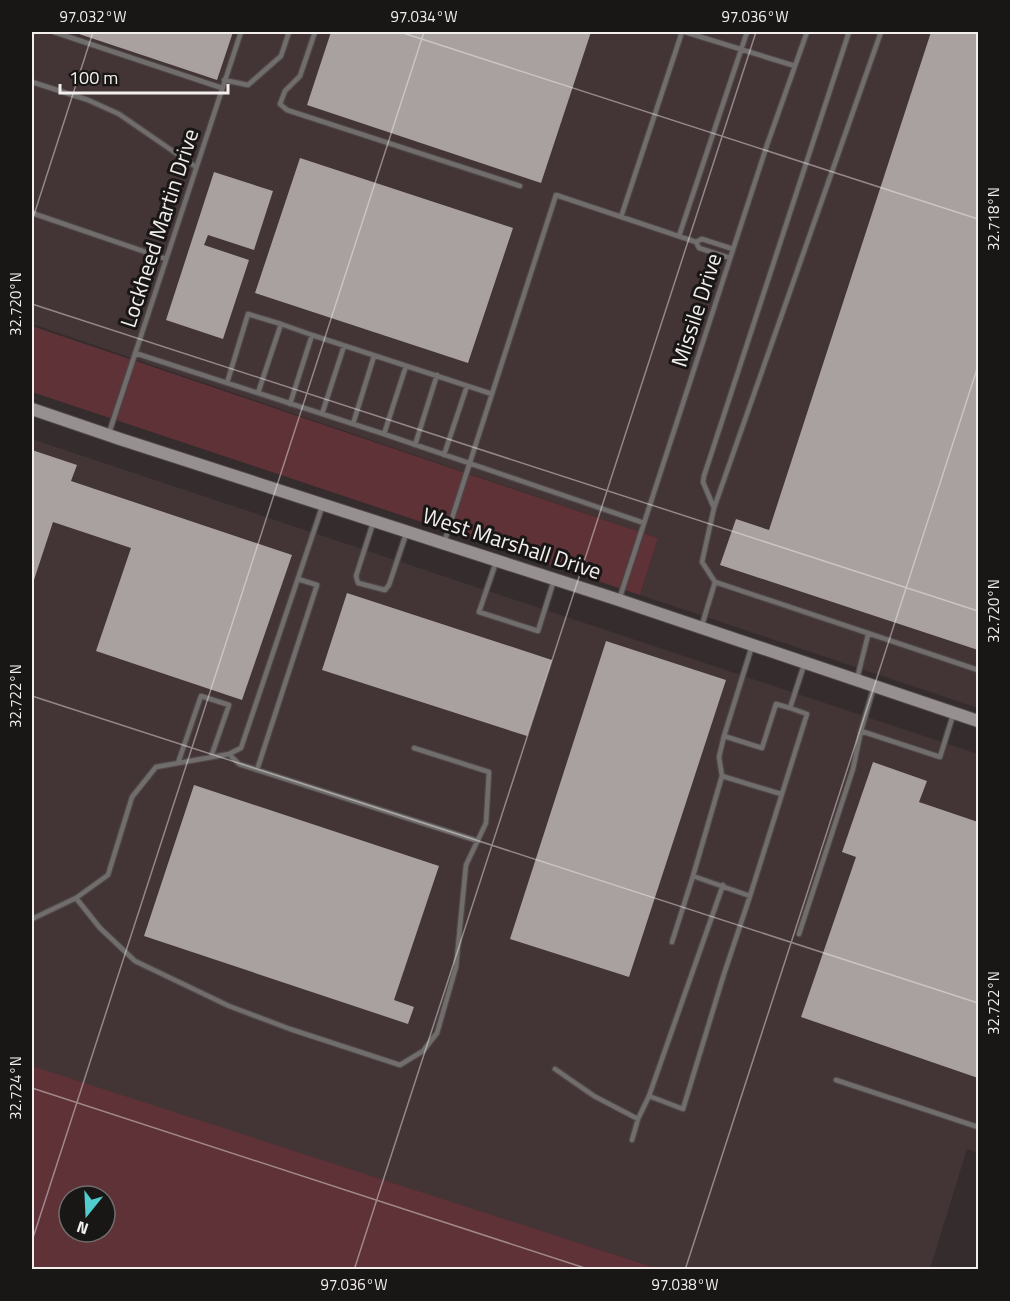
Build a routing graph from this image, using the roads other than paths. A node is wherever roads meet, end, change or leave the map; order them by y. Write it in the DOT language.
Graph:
graph roads {
  1 [pos="54,32"];
  2 [pos="241,32"];
  3 [pos="289,32"];
  4 [pos="315,32"];
  5 [pos="683,32"];
  6 [pos="747,32"];
  7 [pos="807,32"];
  8 [pos="849,32"];
  9 [pos="880,32"];
  10 [pos="741,49"];
  11 [pos="795,66"];
  12 [pos="225,81"];
  13 [pos="32,82"];
  14 [pos="222,88"];
  15 [pos="196,167"];
  16 [pos="520,186"];
  17 [pos="32,213"];
  18 [pos="621,217"];
  19 [pos="679,236"];
  20 [pos="696,242"];
  21 [pos="733,249"];
  22 [pos="730,258"];
  23 [pos="166,259"];
  24 [pos="280,324"];
  25 [pos="312,335"];
  26 [pos="344,346"];
  27 [pos="135,353"];
  28 [pos="374,356"];
  29 [pos="406,366"];
  30 [pos="437,375"];
  31 [pos="227,383"];
  32 [pos="467,386"];
  33 [pos="258,393"];
  34 [pos="492,394"];
  35 [pos="290,404"];
  36 [pos="32,409"];
  37 [pos="322,414"];
  38 [pos="353,424"];
  39 [pos="384,434"];
  40 [pos="108,436"];
  41 [pos="415,445"];
  42 [pos="444,455"];
  43 [pos="469,463"];
  44 [pos="322,504"];
  45 [pos="714,508"];
  46 [pos="374,521"];
  47 [pos="645,523"];
  48 [pos="407,531"];
  49 [pos="444,543"];
  50 [pos="496,561"];
  51 [pos="298,579"];
  52 [pos="554,580"];
  53 [pos="715,582"];
  54 [pos="620,600"];
  55 [pos="702,628"];
  56 [pos="868,635"];
  57 [pos="753,645"];
  58 [pos="805,663"];
  59 [pos="978,670"];
  60 [pos="856,680"];
  61 [pos="874,686"];
  62 [pos="790,708"];
  63 [pos="954,712"];
  64 [pos="978,721"];
  65 [pos="861,731"];
  66 [pos="724,736"];
  67 [pos="414,748"];
  68 [pos="229,754"];
  69 [pos="211,757"];
  70 [pos="178,763"];
  71 [pos="257,770"];
  72 [pos="722,776"];
  73 [pos="782,794"];
  74 [pos="478,841"];
  75 [pos="693,876"];
  76 [pos="723,885"];
  77 [pos="750,896"];
  78 [pos="76,898"];
  79 [pos="32,919"];
  80 [pos="799,934"];
  81 [pos="672,942"];
  82 [pos="555,1069"];
  83 [pos="837,1080"];
  84 [pos="649,1096"];
  85 [pos="638,1119"];
  86 [pos="978,1127"];
  87 [pos="632,1140"];
  1 -- 14 [label="lane"];
  2 -- 12 [label="lane, Lockheed Martin Drive"];
  3 -- 12 [label="lane"];
  4 -- 16 [label="lane"];
  5 -- 10 [label="lane"];
  5 -- 18 [label="lane"];
  6 -- 10 [label="lane"];
  7 -- 11 [label="lane, Missile Drive"];
  8 -- 45 [label="lane"];
  9 -- 45 [label="lane"];
  10 -- 11 [label="lane"];
  10 -- 19 [label="lane"];
  11 -- 21 [label="lane, Missile Drive"];
  12 -- 14 [label="lane, Lockheed Martin Drive"];
  13 -- 15 [label="lane"];
  14 -- 15 [label="lane, Lockheed Martin Drive"];
  15 -- 23 [label="lane, Lockheed Martin Drive"];
  17 -- 23 [label="lane"];
  18 -- 19 [label="lane"];
  18 -- 34 [label="lane"];
  19 -- 20 [label="lane"];
  20 -- 21 [label="lane"];
  20 -- 22 [label="lane"];
  21 -- 22 [label="lane, Missile Drive"];
  22 -- 47 [label="lane, Missile Drive"];
  23 -- 27 [label="lane, Lockheed Martin Drive"];
  24 -- 25 [label="lane"];
  24 -- 31 [label="lane"];
  24 -- 33 [label="lane"];
  25 -- 26 [label="lane"];
  25 -- 35 [label="lane"];
  26 -- 28 [label="lane"];
  26 -- 37 [label="lane"];
  27 -- 31 [label="lane"];
  27 -- 40 [label="lane, Lockheed Martin Drive"];
  28 -- 29 [label="lane"];
  28 -- 38 [label="lane"];
  29 -- 30 [label="lane"];
  29 -- 39 [label="lane"];
  30 -- 32 [label="lane"];
  30 -- 41 [label="lane"];
  31 -- 33 [label="lane"];
  32 -- 34 [label="lane"];
  32 -- 42 [label="lane"];
  33 -- 35 [label="lane"];
  34 -- 43 [label="lane"];
  35 -- 37 [label="lane"];
  36 -- 40 [label="main road, West Marshall Drive"];
  37 -- 38 [label="lane"];
  38 -- 39 [label="lane"];
  39 -- 41 [label="lane"];
  40 -- 44 [label="main road, West Marshall Drive"];
  41 -- 42 [label="lane"];
  42 -- 43 [label="lane"];
  43 -- 47 [label="lane"];
  43 -- 49 [label="lane"];
  44 -- 46 [label="main road, West Marshall Drive"];
  44 -- 51 [label="lane"];
  45 -- 53 [label="lane"];
  46 -- 48 [label="main road, West Marshall Drive"];
  46 -- 48 [label="lane"];
  47 -- 54 [label="lane, Missile Drive"];
  48 -- 49 [label="main road, West Marshall Drive"];
  49 -- 50 [label="main road, West Marshall Drive"];
  50 -- 52 [label="main road, West Marshall Drive"];
  50 -- 52 [label="lane"];
  51 -- 68 [label="lane"];
  51 -- 71 [label="lane"];
  52 -- 54 [label="main road, West Marshall Drive"];
  53 -- 55 [label="lane"];
  53 -- 56 [label="lane"];
  54 -- 55 [label="main road, West Marshall Drive"];
  55 -- 57 [label="main road, West Marshall Drive"];
  56 -- 59 [label="lane"];
  56 -- 60 [label="lane"];
  57 -- 58 [label="main road, West Marshall Drive"];
  57 -- 66 [label="lane"];
  58 -- 60 [label="main road, West Marshall Drive"];
  58 -- 62 [label="lane"];
  60 -- 61 [label="main road, West Marshall Drive"];
  61 -- 63 [label="main road, West Marshall Drive"];
  61 -- 65 [label="lane"];
  62 -- 66 [label="lane"];
  62 -- 73 [label="lane"];
  63 -- 64 [label="main road, West Marshall Drive"];
  63 -- 65 [label="lane"];
  65 -- 80 [label="lane"];
  66 -- 72 [label="lane"];
  67 -- 74 [label="lane"];
  68 -- 69 [label="lane"];
  68 -- 71 [label="lane"];
  69 -- 70 [label="lane"];
  69 -- 70 [label="lane"];
  70 -- 78 [label="lane"];
  71 -- 74 [label="lane"];
  72 -- 73 [label="lane"];
  72 -- 75 [label="lane"];
  73 -- 77 [label="lane"];
  74 -- 78 [label="lane"];
  75 -- 76 [label="lane"];
  75 -- 81 [label="lane"];
  76 -- 77 [label="lane"];
  76 -- 84 [label="lane"];
  77 -- 84 [label="lane"];
  78 -- 79 [label="lane"];
  82 -- 85 [label="lane"];
  83 -- 86 [label="lane"];
  84 -- 85 [label="lane"];
  85 -- 87 [label="lane"];
}
